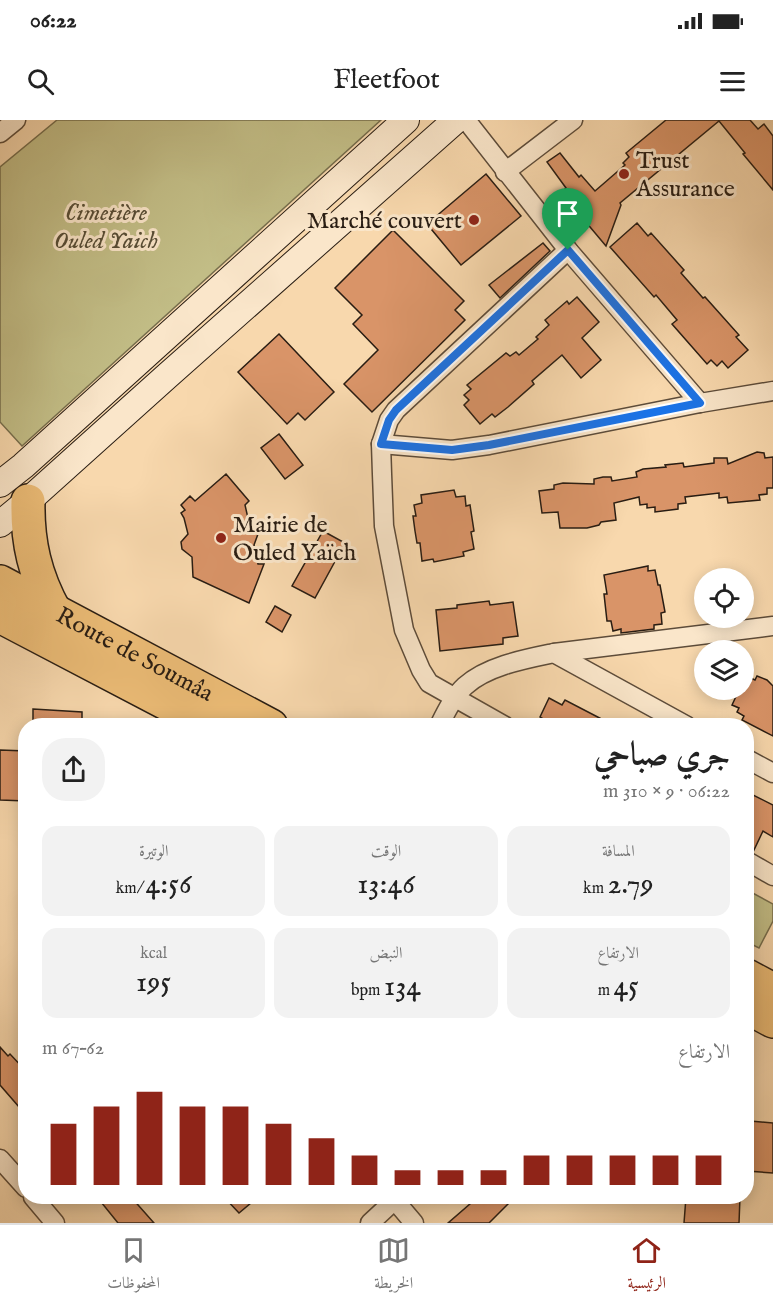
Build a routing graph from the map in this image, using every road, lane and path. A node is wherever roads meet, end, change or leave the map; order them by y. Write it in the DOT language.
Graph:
graph roads {
  1 [pos="15,120"];
  2 [pos="406,120"];
  3 [pos="456,120"];
  4 [pos="466,120"];
  5 [pos="573,120"];
  6 [pos="0,133"];
  7 [pos="505,172"];
  8 [pos="568,250"];
  9 [pos="773,391"];
  10 [pos="700,403"];
  11 [pos="381,444"];
  12 [pos="0,484"];
  13 [pos="28,501"];
  14 [pos="0,524"];
  15 [pos="0,582"];
  16 [pos="55,612"];
  17 [pos="0,616"];
  18 [pos="773,626"];
  19 [pos="554,652"];
  20 [pos="455,698"];
  21 [pos="195,718"];
  22 [pos="256,718"];
  23 [pos="444,718"];
  24 [pos="491,718"];
  25 [pos="673,718"];
  26 [pos="754,763"];
  27 [pos="773,773"];
  28 [pos="754,865"];
  29 [pos="773,876"];
  30 [pos="754,980"];
  31 [pos="773,990"];
  32 [pos="754,1011"];
  33 [pos="773,1021"];
  34 [pos="0,1159"];
  35 [pos="18,1179"];
  36 [pos="39,1204"];
  37 [pos="389,1204"];
  38 [pos="400,1204"];
  39 [pos="55,1223"];
  40 [pos="370,1223"];
  41 [pos="414,1223"];
  1 -- 6 [label="street"];
  2 -- 12 [label="street"];
  3 -- 13 [label="street"];
  4 -- 7 [label="street"];
  5 -- 7 [label="street"];
  7 -- 8 [label="street"];
  8 -- 10 [label="street"];
  8 -- 11 [label="street"];
  9 -- 10 [label="street"];
  10 -- 11 [label="street"];
  11 -- 20 [label="street"];
  13 -- 14 [label="street"];
  13 -- 16 [label="highway"];
  15 -- 16 [label="highway, Route de Soumâa"];
  16 -- 22 [label="highway, Route de Soumâa"];
  17 -- 21 [label="highway, Route de Soumâa"];
  18 -- 19 [label="street"];
  19 -- 20 [label="street"];
  19 -- 25 [label="street"];
  20 -- 23 [label="street"];
  20 -- 24 [label="street"];
  26 -- 27 [label="street"];
  28 -- 29 [label="street"];
  30 -- 31 [label="highway"];
  32 -- 33 [label="highway"];
  34 -- 35 [label="street"];
  36 -- 39 [label="street"];
  37 -- 40 [label="street"];
  38 -- 41 [label="street"];
}
